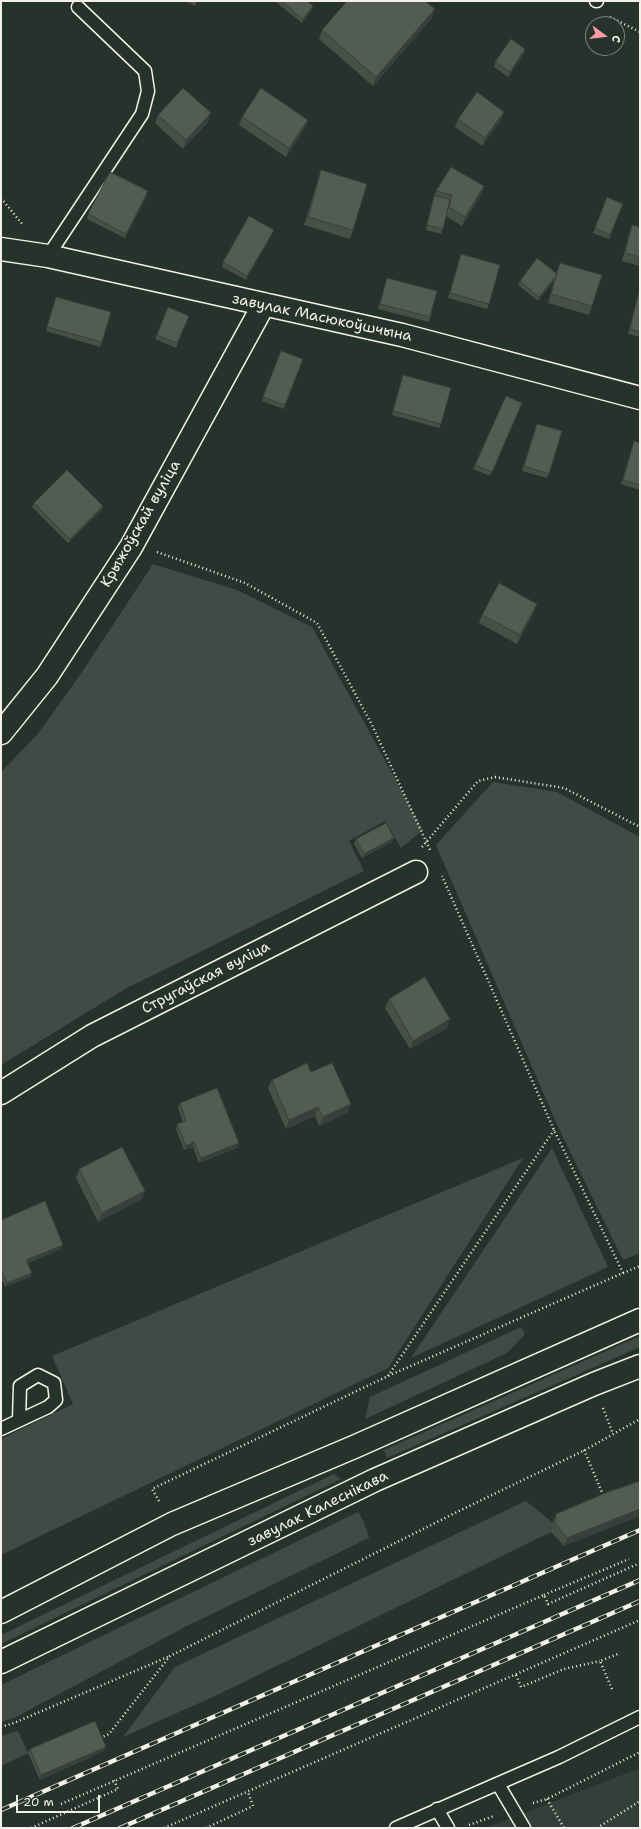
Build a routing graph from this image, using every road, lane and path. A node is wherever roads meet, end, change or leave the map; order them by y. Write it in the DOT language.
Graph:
graph roads {
  1 [pos="78,7"];
  2 [pos="606,14"];
  3 [pos="640,32"];
  4 [pos="1,249"];
  5 [pos="48,256"];
  6 [pos="264,304"];
  7 [pos="640,398"];
  8 [pos="131,546"];
  9 [pos="1,733"];
  10 [pos="640,827"];
  11 [pos="427,841"];
  12 [pos="433,856"];
  13 [pos="439,870"];
  14 [pos="416,872"];
  15 [pos="394,883"];
  16 [pos="1,1093"];
  17 [pos="554,1130"];
  18 [pos="640,1266"];
  19 [pos="623,1273"];
  20 [pos="640,1320"];
  21 [pos="640,1366"];
  22 [pos="388,1376"];
  23 [pos="640,1419"];
  24 [pos="19,1420"];
  25 [pos="1,1429"];
  26 [pos="585,1450"];
  27 [pos="152,1489"];
  28 [pos="605,1500"];
  29 [pos="629,1559"];
  30 [pos="640,1563"];
  31 [pos="544,1595"];
  32 [pos="1,1612"];
  33 [pos="640,1620"];
  34 [pos="618,1654"];
  35 [pos="170,1656"];
  36 [pos="600,1661"];
  37 [pos="1,1662"];
  38 [pos="516,1675"];
  39 [pos="612,1689"];
  40 [pos="640,1717"];
  41 [pos="1,1727"];
  42 [pos="99,1739"];
  43 [pos="640,1752"];
  44 [pos="114,1780"];
  45 [pos="498,1784"];
  46 [pos="248,1792"];
  47 [pos="547,1799"];
  48 [pos="640,1801"];
  49 [pos="60,1804"];
  50 [pos="437,1809"];
  51 [pos="514,1810"];
  52 [pos="466,1826"];
  53 [pos="31,1828"];
  54 [pos="164,1828"];
  55 [pos="206,1828"];
  56 [pos="396,1828"];
  57 [pos="448,1828"];
  58 [pos="524,1828"];
  59 [pos="564,1828"];
  60 [pos="597,1828"];
  1 -- 5 [label="lane"];
  2 -- 3 [label="path"];
  4 -- 5 [label="street, завулак Масюкоўшчына"];
  5 -- 6 [label="street, завулак Масюкоўшчына"];
  6 -- 7 [label="street, завулак Масюкоўшчына"];
  6 -- 8 [label="street, Крыжоўскай вуліца"];
  8 -- 9 [label="street, Крыжоўскай вуліца"];
  8 -- 11 [label="path"];
  10 -- 11 [label="path"];
  11 -- 12 [label="path"];
  11 -- 15 [label="path"];
  13 -- 17 [label="path"];
  14 -- 15 [label="street, Стругаўская вуліца"];
  15 -- 16 [label="street, Стругаўская вуліца"];
  17 -- 19 [label="path"];
  17 -- 22 [label="path"];
  18 -- 19 [label="path"];
  19 -- 22 [label="path"];
  20 -- 32 [label="street"];
  21 -- 37 [label="street, завулак Калеснікава"];
  22 -- 27 [label="path"];
  23 -- 26 [label="path"];
  24 -- 25 [label="lane"];
  26 -- 28 [label="path"];
  26 -- 35 [label="path"];
  29 -- 31 [label="path"];
  30 -- 31 [label="path"];
  31 -- 44 [label="path"];
  33 -- 38 [label="path"];
  34 -- 36 [label="path"];
  35 -- 41 [label="path"];
  35 -- 42 [label="path"];
  36 -- 38 [label="path"];
  36 -- 39 [label="path"];
  38 -- 46 [label="path"];
  40 -- 45 [label="lane"];
  43 -- 47 [label="path"];
  44 -- 49 [label="path"];
  44 -- 53 [label="path"];
  45 -- 50 [label="lane"];
  45 -- 51 [label="lane"];
  46 -- 54 [label="path"];
  46 -- 55 [label="path"];
  47 -- 51 [label="path"];
  47 -- 59 [label="path"];
  48 -- 60 [label="path"];
  50 -- 56 [label="lane"];
  50 -- 57 [label="lane"];
  51 -- 52 [label="path"];
  51 -- 58 [label="lane"];
}
